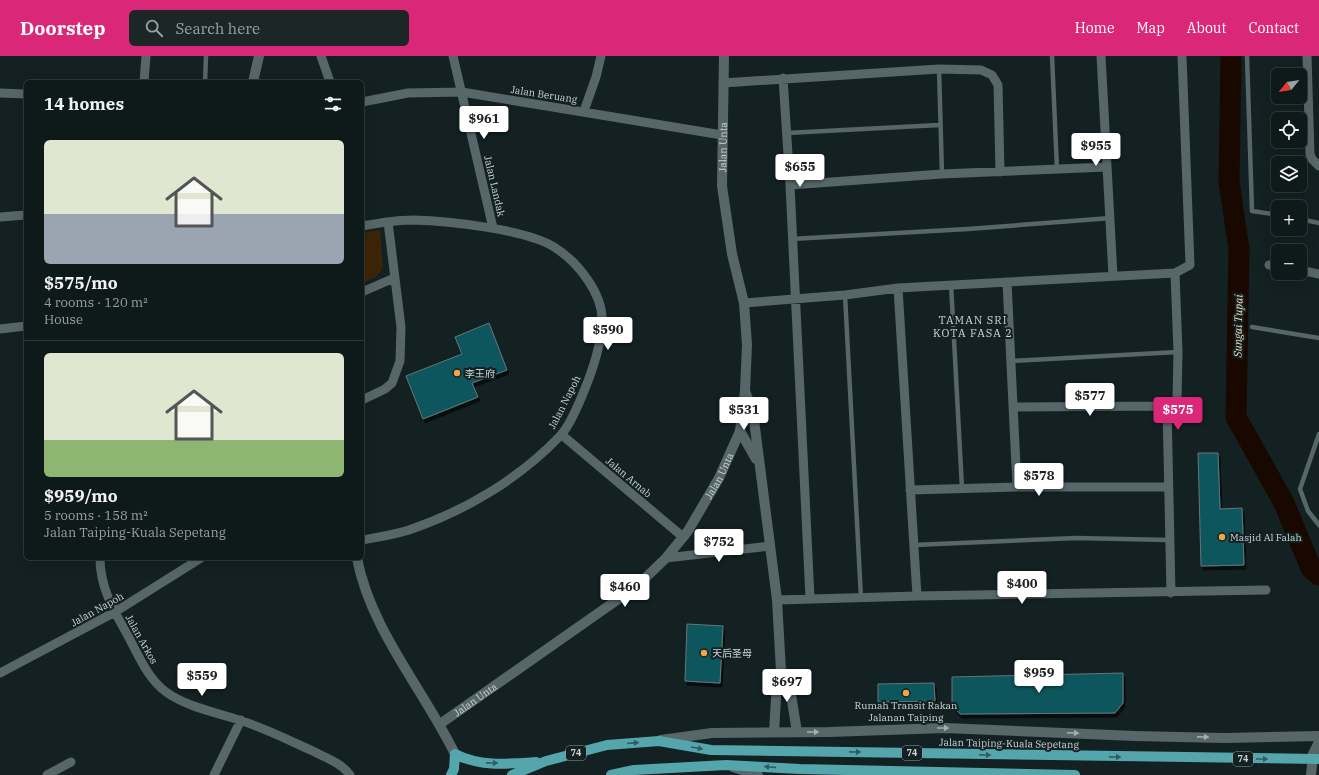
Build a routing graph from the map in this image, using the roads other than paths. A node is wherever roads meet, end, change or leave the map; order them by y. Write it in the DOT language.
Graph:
graph roads {
  1 [pos="146,56"];
  2 [pos="206,56"];
  3 [pos="259,56"];
  4 [pos="321,56"];
  5 [pos="453,56"];
  6 [pos="601,56"];
  7 [pos="724,56"];
  8 [pos="1052,56"];
  9 [pos="1101,56"];
  10 [pos="1182,56"];
  11 [pos="1247,56"];
  12 [pos="1307,56"];
  13 [pos="939,69"];
  14 [pos="783,78"];
  15 [pos="144,80"];
  16 [pos="205,80"];
  17 [pos="253,80"];
  18 [pos="329,80"];
  19 [pos="723,83"];
  20 [pos="462,92"];
  21 [pos="0,93"];
  22 [pos="24,94"];
  23 [pos="364,102"];
  24 [pos="584,111"];
  25 [pos="939,125"];
  26 [pos="787,133"];
  27 [pos="722,135"];
  28 [pos="1319,166"];
  29 [pos="1107,167"];
  30 [pos="1057,169"];
  31 [pos="1000,172"];
  32 [pos="942,174"];
  33 [pos="790,185"];
  34 [pos="1271,214"];
  35 [pos="24,215"];
  36 [pos="0,217"];
  37 [pos="1111,218"];
  38 [pos="1307,220"];
  39 [pos="388,222"];
  40 [pos="1319,223"];
  41 [pos="364,226"];
  42 [pos="493,228"];
  43 [pos="792,239"];
  44 [pos="1307,271"];
  45 [pos="1175,273"];
  46 [pos="1319,274"];
  47 [pos="1113,276"];
  48 [pos="394,278"];
  49 [pos="1007,282"];
  50 [pos="950,284"];
  51 [pos="898,288"];
  52 [pos="364,291"];
  53 [pos="845,295"];
  54 [pos="795,298"];
  55 [pos="744,303"];
  56 [pos="24,326"];
  57 [pos="1252,327"];
  58 [pos="0,329"];
  59 [pos="1319,338"];
  60 [pos="1178,352"];
  61 [pos="1010,361"];
  62 [pos="745,391"];
  63 [pos="364,399"];
  64 [pos="1167,406"];
  65 [pos="1013,407"];
  66 [pos="740,431"];
  67 [pos="562,434"];
  68 [pos="1319,434"];
  69 [pos="760,467"];
  70 [pos="1017,487"];
  71 [pos="1168,487"];
  72 [pos="962,488"];
  73 [pos="910,490"];
  74 [pos="1319,525"];
  75 [pos="683,537"];
  76 [pos="364,540"];
  77 [pos="1169,540"];
  78 [pos="914,545"];
  79 [pos="770,546"];
  80 [pos="666,558"];
  81 [pos="100,560"];
  82 [pos="198,560"];
  83 [pos="357,560"];
  84 [pos="1266,590"];
  85 [pos="1170,593"];
  86 [pos="917,596"];
  87 [pos="810,598"];
  88 [pos="861,598"];
  89 [pos="777,600"];
  90 [pos="115,612"];
  91 [pos="781,671"];
  92 [pos="0,673"];
  93 [pos="241,720"];
  94 [pos="440,724"];
  95 [pos="774,732"];
  96 [pos="797,732"];
  97 [pos="1319,736"];
  98 [pos="659,741"];
  99 [pos="1319,742"];
  100 [pos="455,754"];
  101 [pos="1319,760"];
  102 [pos="546,761"];
  103 [pos="71,762"];
  104 [pos="726,765"];
  105 [pos="634,773"];
  106 [pos="517,774"];
  107 [pos="46,775"];
  108 [pos="214,775"];
  109 [pos="350,775"];
  110 [pos="451,775"];
  111 [pos="611,775"];
  112 [pos="758,775"];
  113 [pos="1075,775"];
  114 [pos="1311,775"];
  1 -- 15 [label="street"];
  2 -- 16 [label="lane"];
  3 -- 17 [label="street"];
  4 -- 18 [label="street"];
  5 -- 20 [label="street, Jalan Landak"];
  6 -- 24 [label="street"];
  7 -- 19 [label="street, Jalan Unta"];
  8 -- 30 [label="lane"];
  9 -- 29 [label="street"];
  10 -- 45 [label="street"];
  11 -- 34 [label="lane"];
  12 -- 28 [label="street"];
  13 -- 14 [label="street"];
  13 -- 25 [label="lane"];
  13 -- 31 [label="street"];
  14 -- 19 [label="street"];
  14 -- 26 [label="street"];
  19 -- 27 [label="street, Jalan Unta"];
  20 -- 23 [label="street, Jalan Beruang"];
  20 -- 24 [label="street, Jalan Beruang"];
  20 -- 42 [label="street, Jalan Landak"];
  21 -- 22 [label="street"];
  24 -- 27 [label="street, Jalan Beruang"];
  25 -- 26 [label="lane"];
  25 -- 32 [label="lane"];
  26 -- 33 [label="street"];
  27 -- 55 [label="street, Jalan Unta"];
  29 -- 30 [label="street"];
  29 -- 37 [label="street"];
  30 -- 31 [label="street"];
  31 -- 32 [label="street"];
  32 -- 33 [label="street"];
  33 -- 43 [label="street"];
  35 -- 36 [label="street"];
  37 -- 43 [label="lane"];
  37 -- 47 [label="street"];
  38 -- 40 [label="lane"];
  39 -- 41 [label="street, Jalan Napoh"];
  39 -- 42 [label="street, Jalan Napoh"];
  39 -- 48 [label="street"];
  42 -- 67 [label="street, Jalan Napoh"];
  43 -- 54 [label="street"];
  44 -- 46 [label="street"];
  45 -- 47 [label="street"];
  45 -- 60 [label="street"];
  47 -- 49 [label="street"];
  48 -- 52 [label="street"];
  48 -- 63 [label="street"];
  49 -- 50 [label="street"];
  49 -- 61 [label="street"];
  50 -- 51 [label="street"];
  50 -- 72 [label="lane"];
  51 -- 53 [label="street"];
  51 -- 73 [label="street"];
  53 -- 54 [label="street"];
  53 -- 88 [label="lane"];
  54 -- 55 [label="street"];
  54 -- 87 [label="street"];
  55 -- 62 [label="street, Jalan Unta"];
  56 -- 58 [label="street"];
  57 -- 59 [label="lane"];
  60 -- 61 [label="lane"];
  60 -- 64 [label="street"];
  61 -- 65 [label="street"];
  62 -- 66 [label="street, Jalan Unta"];
  62 -- 69 [label="street"];
  64 -- 65 [label="street"];
  64 -- 71 [label="street"];
  65 -- 70 [label="street"];
  66 -- 69 [label="street"];
  66 -- 75 [label="street, Jalan Unta"];
  67 -- 75 [label="street, Jalan Arnab"];
  67 -- 76 [label="street, Jalan Napoh"];
  68 -- 74 [label="lane"];
  69 -- 79 [label="street"];
  70 -- 71 [label="street"];
  70 -- 72 [label="street"];
  71 -- 77 [label="street"];
  72 -- 73 [label="street"];
  73 -- 78 [label="street"];
  75 -- 80 [label="street, Jalan Unta"];
  77 -- 78 [label="lane"];
  77 -- 85 [label="street"];
  78 -- 86 [label="street"];
  79 -- 80 [label="street"];
  79 -- 89 [label="street"];
  80 -- 94 [label="street, Jalan Unta"];
  81 -- 90 [label="street, Jalan Arkos"];
  82 -- 90 [label="street, Jalan Napoh"];
  83 -- 94 [label="street"];
  84 -- 85 [label="street"];
  85 -- 86 [label="street"];
  86 -- 88 [label="street"];
  87 -- 88 [label="street"];
  87 -- 89 [label="street"];
  89 -- 91 [label="street"];
  90 -- 92 [label="street, Jalan Napoh"];
  90 -- 93 [label="street, Jalan Arkos"];
  91 -- 95 [label="street"];
  91 -- 96 [label="street"];
  93 -- 108 [label="street"];
  93 -- 109 [label="street, Jalan Arkos"];
  94 -- 100 [label="street"];
  95 -- 96 [label="street"];
  95 -- 98 [label="street"];
  96 -- 97 [label="street, one-way"];
  98 -- 101 [label="main road, Jalan Taiping-Kuala Sepetang / 74, one-way"];
  102 -- 98 [label="main road, Jalan Taiping-Kuala Sepetang / 74, one-way"];
  99 -- 114 [label="street"];
  100 -- 102 [label="main road, one-way"];
  100 -- 110 [label="main road"];
  102 -- 106 [label="main road, Jalan Taiping-Kuala Sepetang / 74"];
  103 -- 107 [label="street"];
  104 -- 105 [label="main road, 74"];
  104 -- 112 [label="street"];
  113 -- 104 [label="main road, 74, one-way"];
  105 -- 111 [label="main road, 74"];
}
